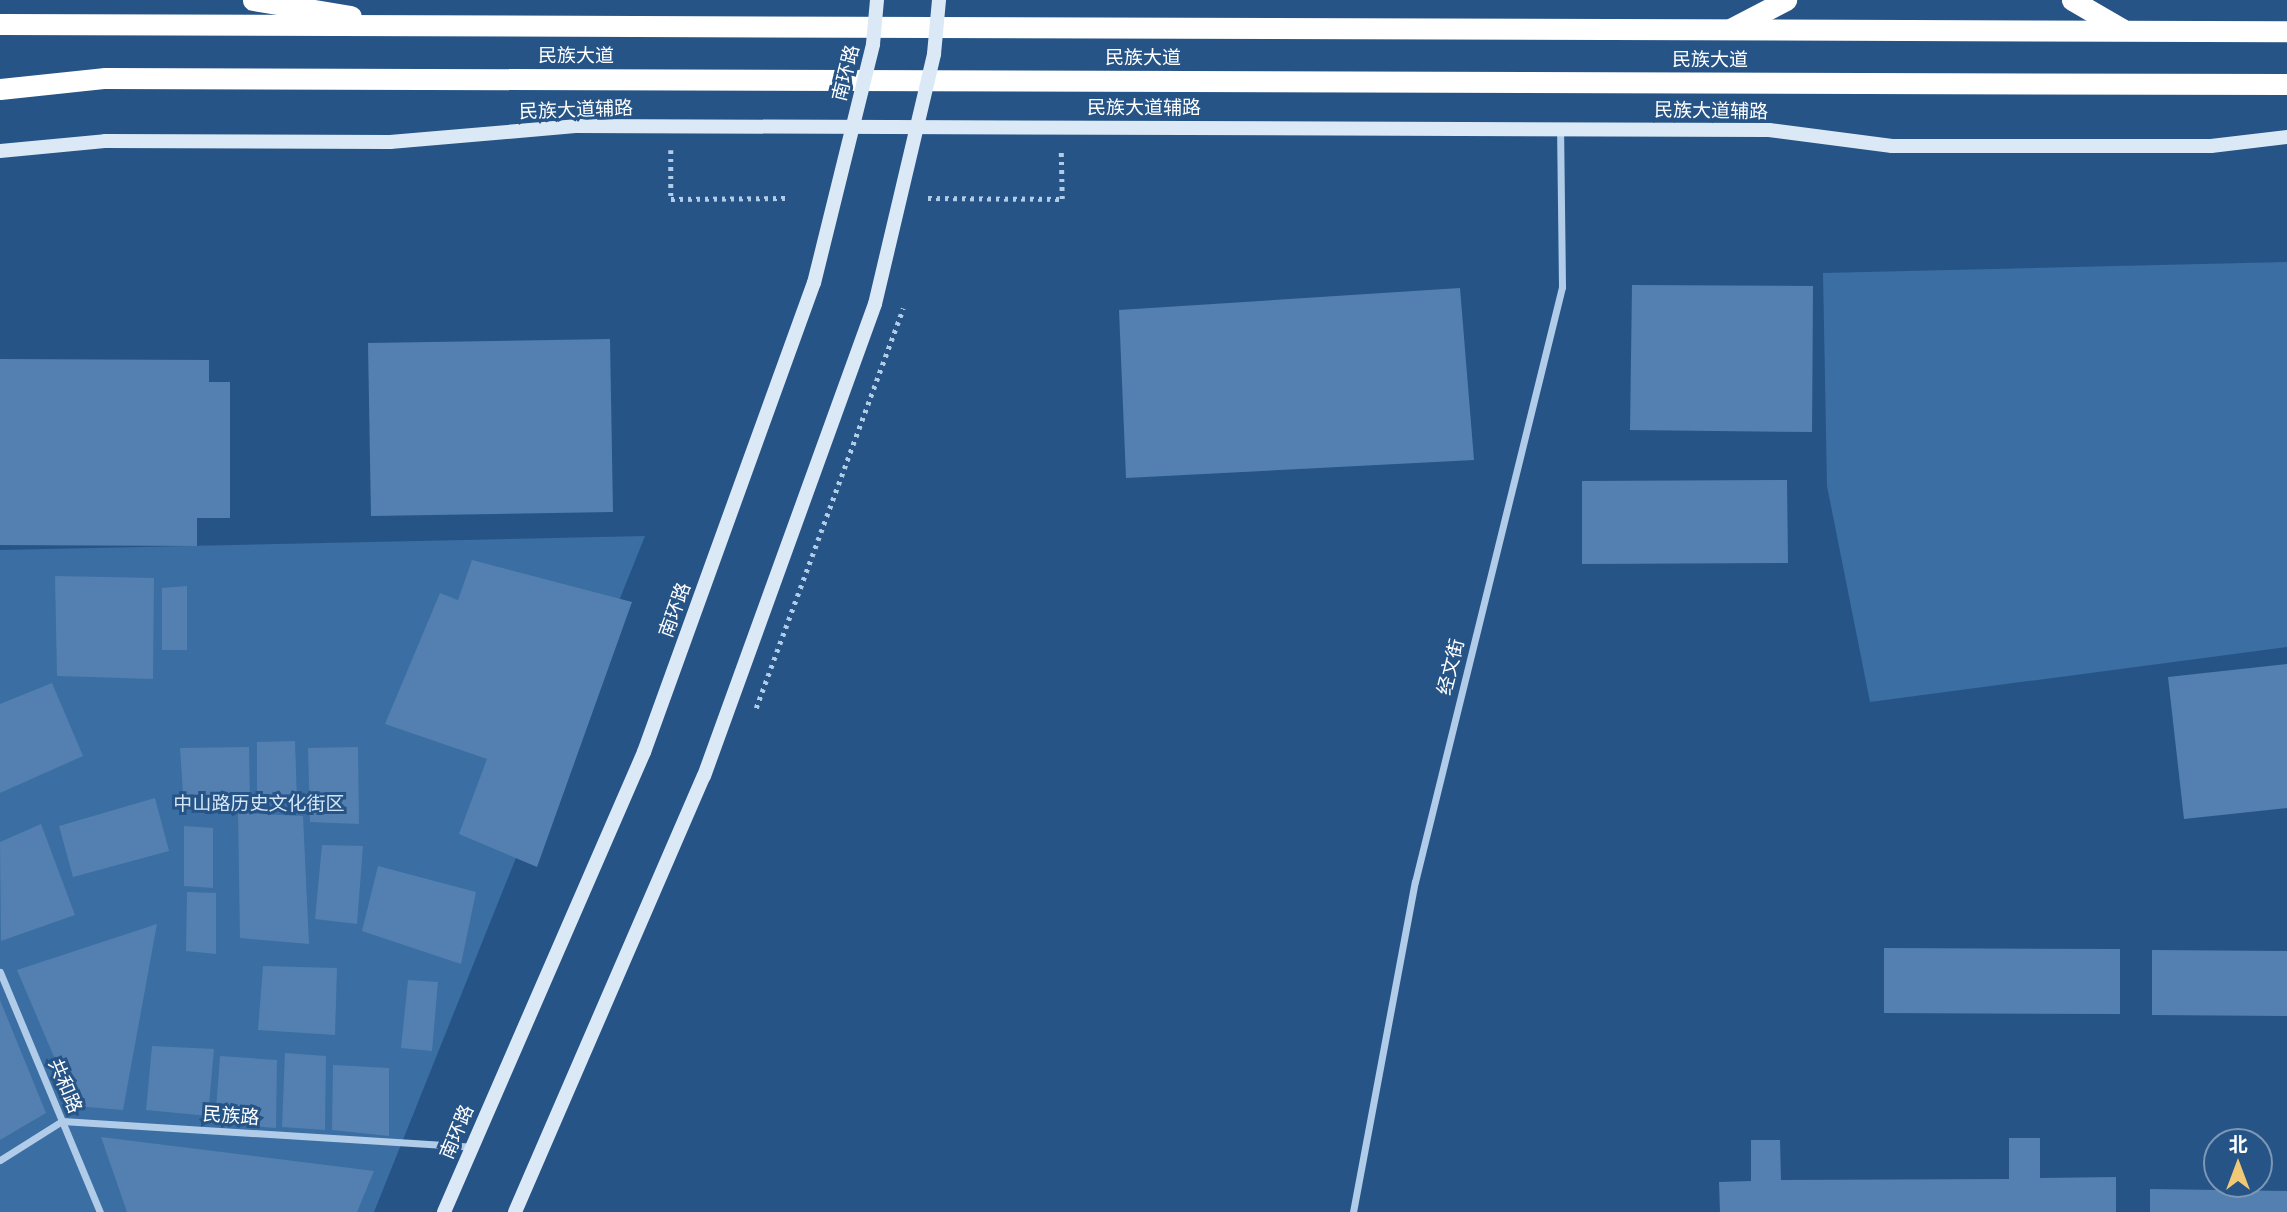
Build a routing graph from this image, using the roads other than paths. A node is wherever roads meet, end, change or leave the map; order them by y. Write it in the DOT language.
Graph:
graph roads {
  1 [pos="253,0"];
  2 [pos="877,0"];
  3 [pos="939,0"];
  4 [pos="1786,0"];
  5 [pos="2072,0"];
  6 [pos="0,24"];
  7 [pos="415,26"];
  8 [pos="1728,30"];
  9 [pos="2124,30"];
  10 [pos="2287,31"];
  11 [pos="2287,84"];
  12 [pos="0,89"];
  13 [pos="1560,129"];
  14 [pos="2287,137"];
  15 [pos="0,151"];
  16 [pos="0,972"];
  17 [pos="62,1121"];
  18 [pos="472,1147"];
  19 [pos="0,1160"];
  20 [pos="100,1212"];
  21 [pos="444,1212"];
  22 [pos="515,1212"];
  23 [pos="1353,1212"];
  1 -- 7 [label="highway"];
  2 -- 18 [label="main road, 南环路, bridge"];
  3 -- 22 [label="main road, bridge"];
  4 -- 8 [label="highway"];
  5 -- 9 [label="highway"];
  6 -- 7 [label="highway, 民族大道"];
  7 -- 8 [label="highway, 民族大道"];
  8 -- 9 [label="highway, 民族大道"];
  9 -- 10 [label="highway, 民族大道"];
  11 -- 12 [label="highway, 民族大道"];
  13 -- 14 [label="main road, 民族大道辅路"];
  13 -- 15 [label="main road, 民族大道辅路"];
  13 -- 23 [label="street, 经文街"];
  16 -- 17 [label="street, 共和路"];
  17 -- 18 [label="street, 民族路"];
  17 -- 19 [label="street"];
  17 -- 20 [label="street, 共和路"];
  18 -- 21 [label="main road, 南环路"];
}
